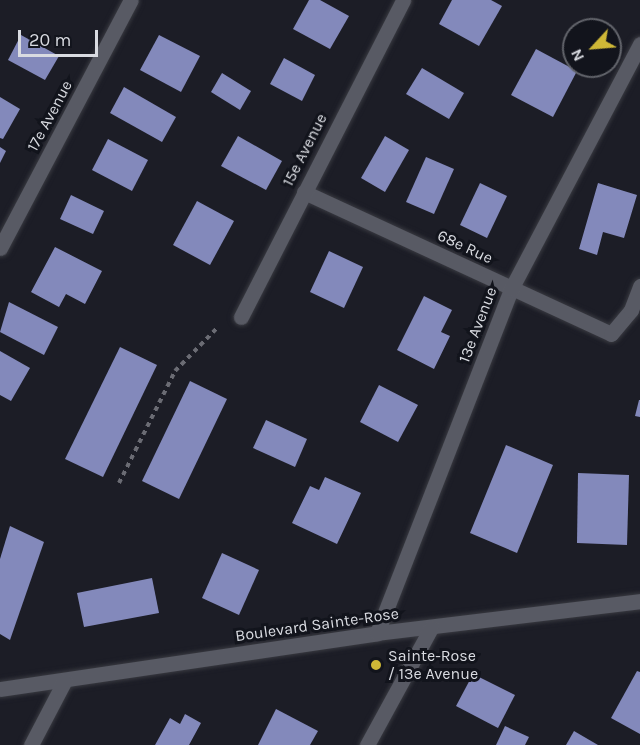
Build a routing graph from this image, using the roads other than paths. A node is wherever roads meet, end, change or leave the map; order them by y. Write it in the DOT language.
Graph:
graph roads {
  1 [pos="131,0"];
  2 [pos="403,0"];
  3 [pos="640,44"];
  4 [pos="304,192"];
  5 [pos="0,248"];
  6 [pos="640,286"];
  7 [pos="511,288"];
  8 [pos="241,317"];
  9 [pos="640,601"];
  10 [pos="431,628"];
  11 [pos="377,633"];
  12 [pos="64,682"];
  13 [pos="0,690"];
  14 [pos="31,745"];
  15 [pos="368,745"];
  1 -- 5 [label="street, 17e Avenue"];
  2 -- 4 [label="street, 15e Avenue"];
  3 -- 7 [label="street, 13e Avenue"];
  4 -- 7 [label="street, 68e Rue"];
  4 -- 8 [label="street, 15e Avenue"];
  6 -- 7 [label="street, 68e Rue"];
  7 -- 11 [label="street, 13e Avenue"];
  9 -- 10 [label="street, Boulevard Sainte-Rose"];
  10 -- 11 [label="street, Boulevard Sainte-Rose"];
  10 -- 15 [label="street"];
  11 -- 12 [label="street, Boulevard Sainte-Rose"];
  12 -- 13 [label="street, Boulevard Sainte-Rose"];
  12 -- 14 [label="street"];
}
